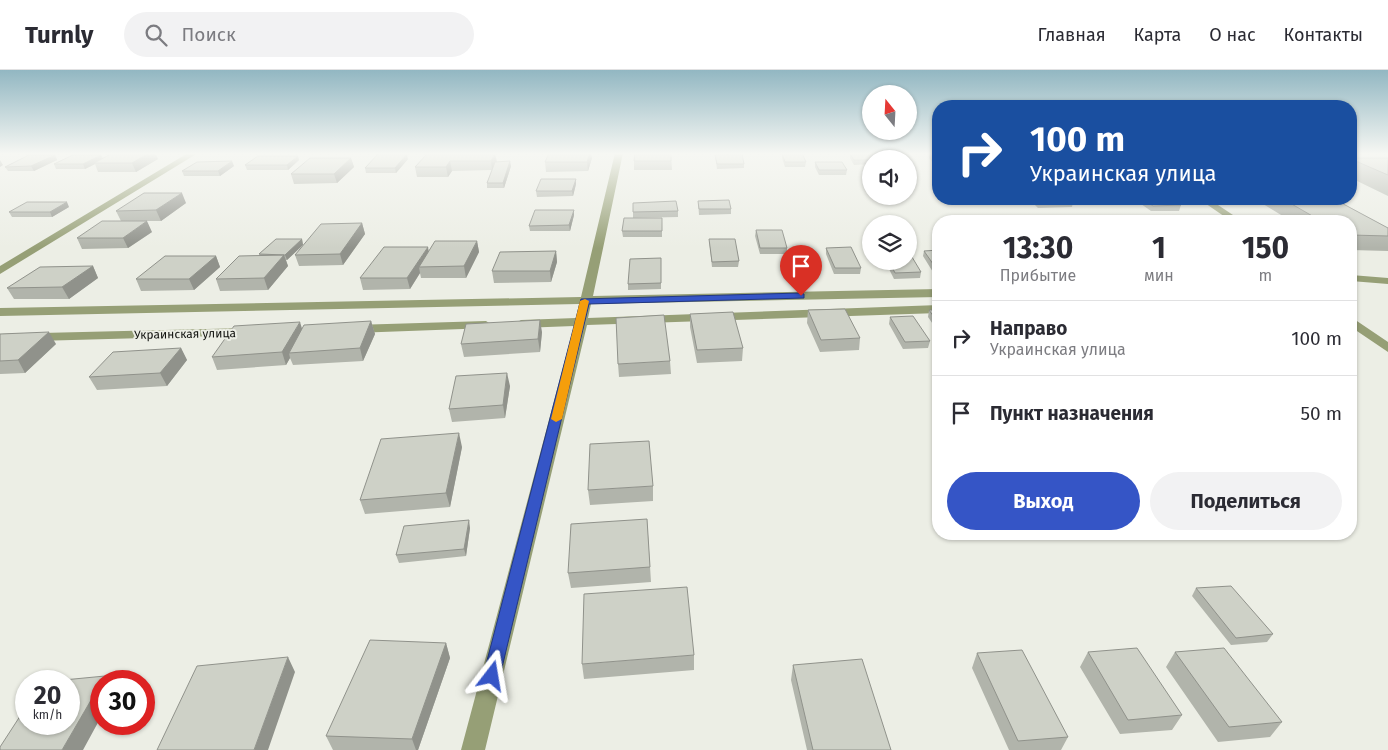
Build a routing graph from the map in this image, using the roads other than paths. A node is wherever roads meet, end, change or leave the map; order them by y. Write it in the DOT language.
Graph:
graph roads {
  1 [pos="142,185"];
  2 [pos="612,185"];
  3 [pos="1212,205"];
  4 [pos="1228,215"];
  5 [pos="0,271"];
  6 [pos="1357,278"];
  7 [pos="1388,281"];
  8 [pos="932,293"];
  9 [pos="585,301"];
  10 [pos="932,309"];
  11 [pos="0,312"];
  12 [pos="581,322"];
  13 [pos="1357,326"];
  14 [pos="342,329"];
  15 [pos="263,332"];
  16 [pos="0,338"];
  17 [pos="1388,348"];
  18 [pos="473,750"];
  1 -- 5 [label="street"];
  2 -- 9 [label="street"];
  3 -- 4 [label="street"];
  6 -- 7 [label="street"];
  8 -- 9 [label="street, Украинская улица"];
  9 -- 11 [label="street, Украинская улица"];
  9 -- 12 [label="street"];
  10 -- 12 [label="street"];
  12 -- 14 [label="street"];
  12 -- 18 [label="street"];
  13 -- 17 [label="street"];
  15 -- 16 [label="street, Украинская улица"];
}
